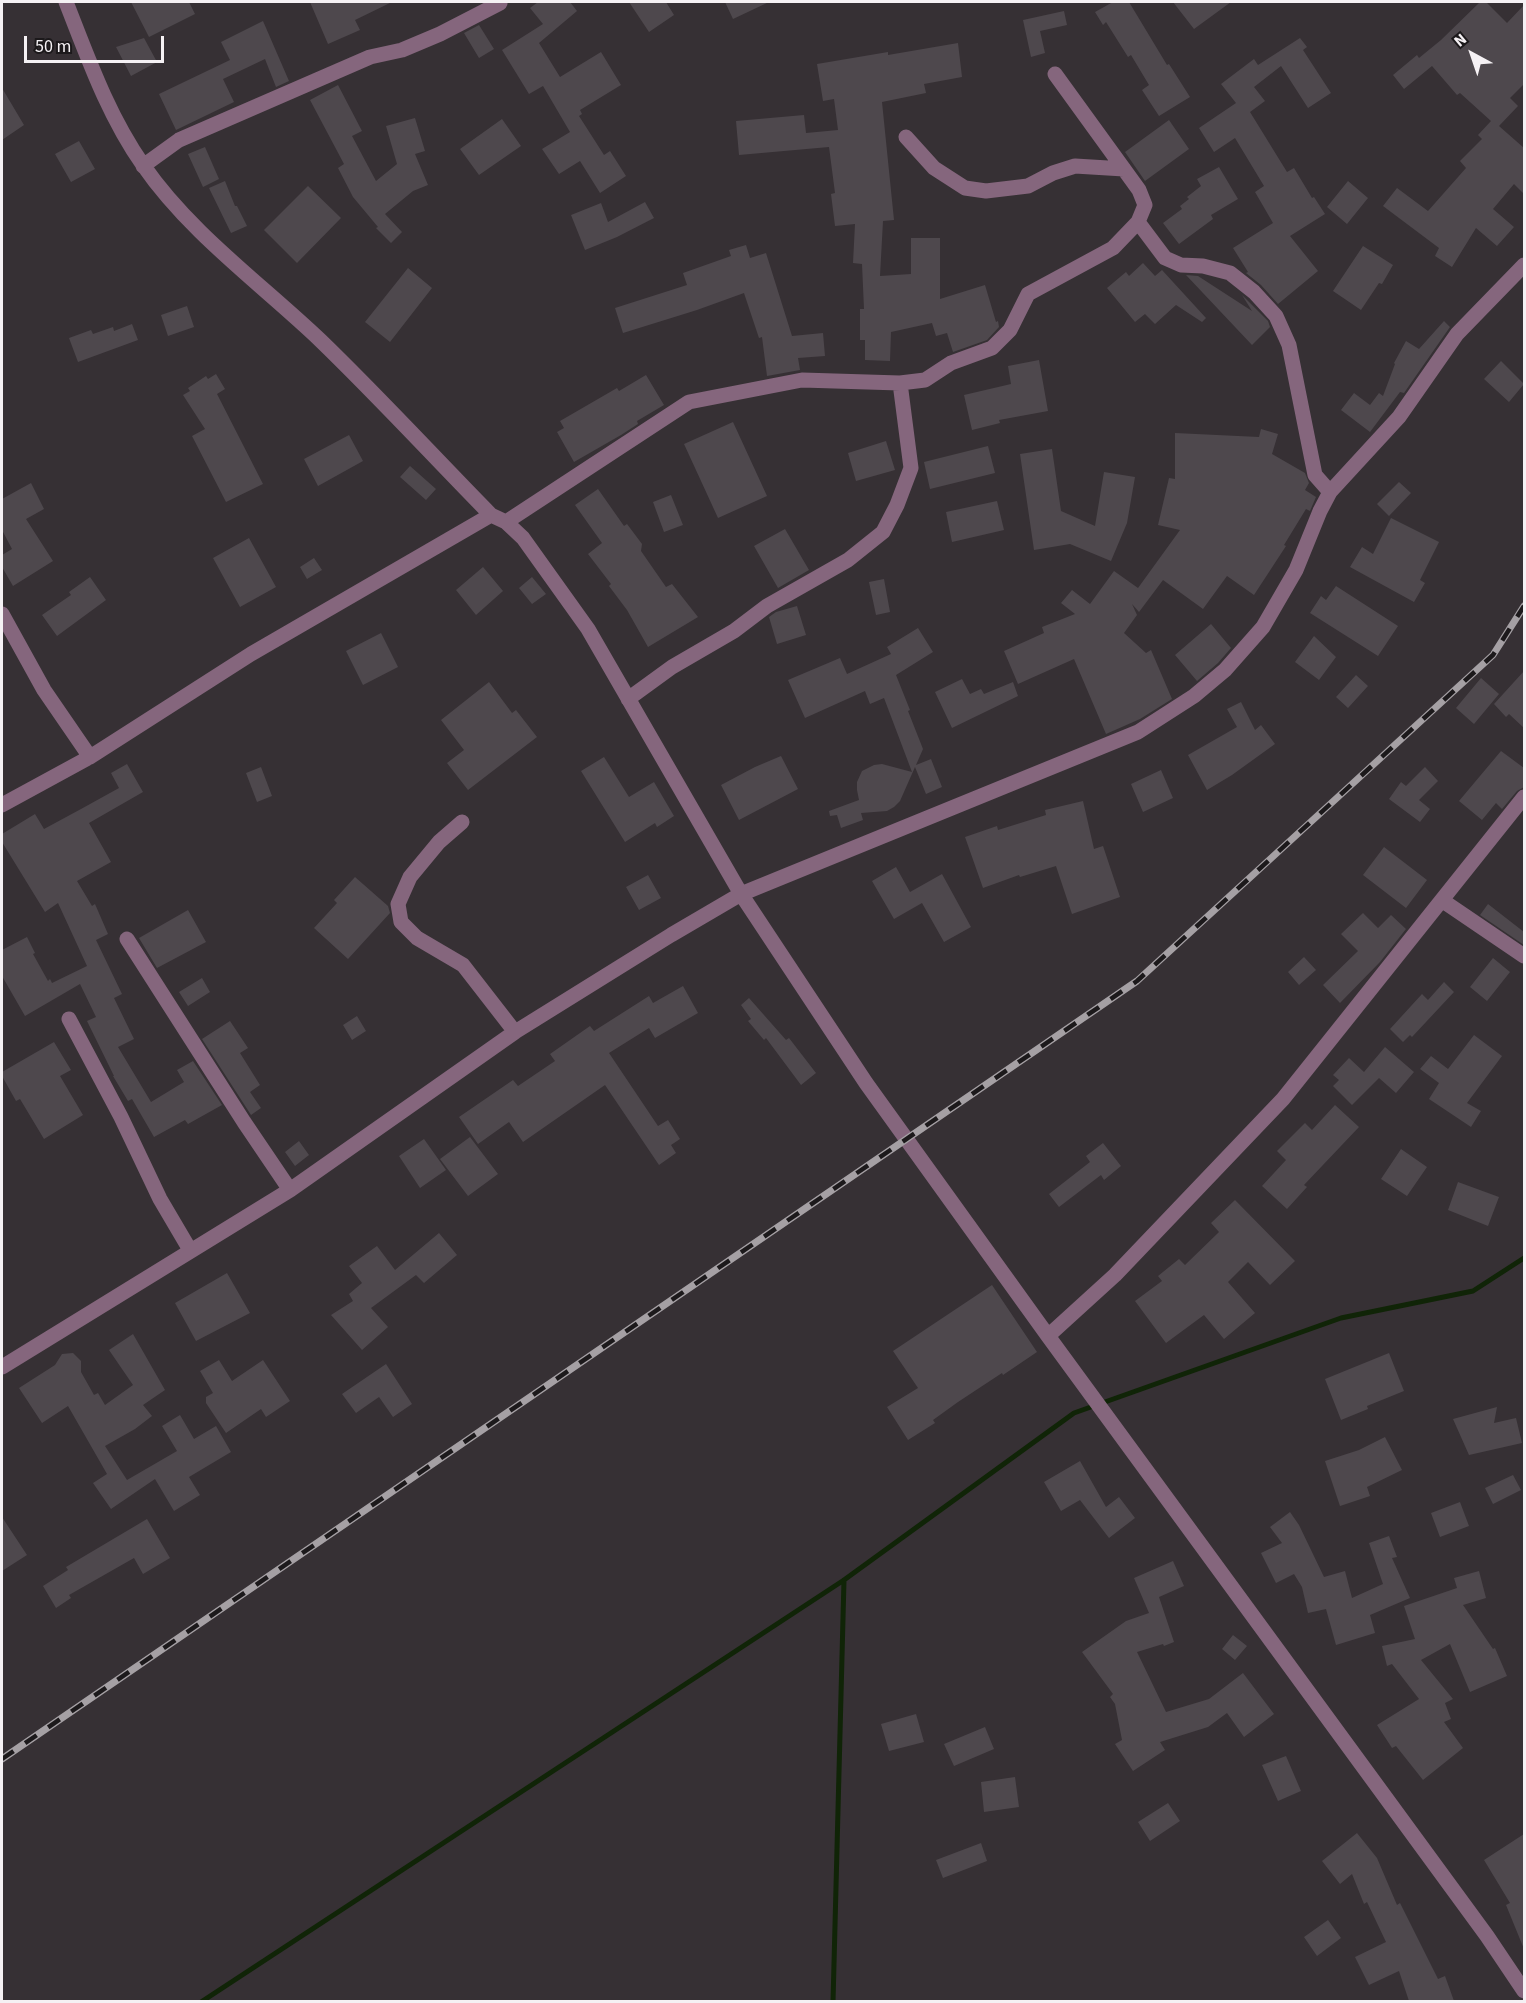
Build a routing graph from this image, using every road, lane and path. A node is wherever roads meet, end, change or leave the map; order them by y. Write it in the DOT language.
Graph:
graph roads {
  1 [pos="66,2"];
  2 [pos="500,3"];
  3 [pos="1055,74"];
  4 [pos="906,137"];
  5 [pos="143,166"];
  6 [pos="1124,169"];
  7 [pos="1138,222"];
  8 [pos="1524,265"];
  9 [pos="900,383"];
  10 [pos="1330,492"];
  11 [pos="491,515"];
  12 [pos="506,522"];
  13 [pos="2,614"];
  14 [pos="628,699"];
  15 [pos="90,757"];
  16 [pos="1524,797"];
  17 [pos="2,805"];
  18 [pos="462,822"];
  19 [pos="741,894"];
  20 [pos="1443,901"];
  21 [pos="127,939"];
  22 [pos="1524,956"];
  23 [pos="69,1019"];
  24 [pos="514,1032"];
  25 [pos="290,1190"];
  26 [pos="190,1250"];
  27 [pos="1048,1336"];
  28 [pos="2,1367"];
  29 [pos="1524,1991"];
  1 -- 5 [label="street"];
  2 -- 5 [label="street"];
  3 -- 6 [label="street"];
  4 -- 6 [label="street"];
  5 -- 11 [label="street"];
  6 -- 7 [label="street"];
  7 -- 9 [label="street"];
  7 -- 10 [label="street"];
  8 -- 10 [label="street"];
  9 -- 12 [label="street"];
  9 -- 14 [label="street"];
  10 -- 19 [label="street"];
  11 -- 12 [label="street"];
  11 -- 15 [label="street"];
  12 -- 14 [label="street"];
  13 -- 15 [label="street"];
  14 -- 19 [label="street"];
  15 -- 17 [label="street"];
  16 -- 20 [label="street"];
  18 -- 24 [label="street"];
  19 -- 24 [label="street"];
  19 -- 27 [label="street"];
  20 -- 22 [label="street"];
  20 -- 27 [label="street"];
  21 -- 25 [label="street"];
  23 -- 26 [label="street"];
  24 -- 25 [label="street"];
  25 -- 26 [label="street"];
  26 -- 28 [label="street"];
  27 -- 29 [label="street"];
}
